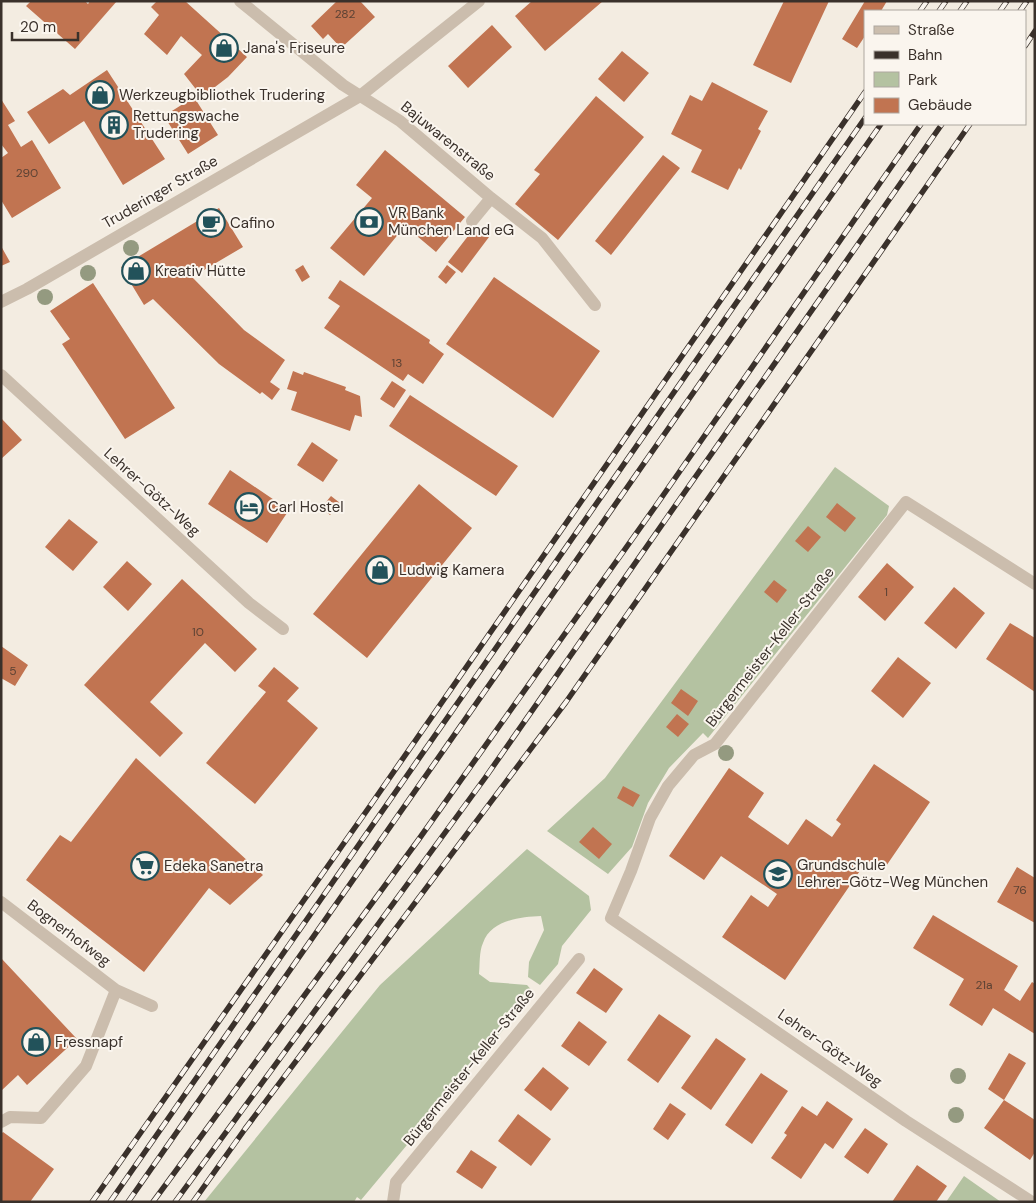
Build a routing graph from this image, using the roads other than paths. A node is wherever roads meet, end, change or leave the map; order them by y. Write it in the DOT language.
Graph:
graph roads {
  1 [pos="240,1"];
  2 [pos="479,1"];
  3 [pos="360,96"];
  4 [pos="491,198"];
  5 [pos="472,221"];
  6 [pos="1,302"];
  7 [pos="595,305"];
  8 [pos="1,375"];
  9 [pos="1035,584"];
  10 [pos="283,629"];
  11 [pos="1,902"];
  12 [pos="611,918"];
  13 [pos="579,959"];
  14 [pos="116,990"];
  15 [pos="152,1006"];
  16 [pos="1,1122"];
  17 [pos="393,1201"];
  18 [pos="1032,1202"];
  1 -- 3 [label="street, Bajuwarenstraße"];
  2 -- 3 [label="street, Truderinger Straße"];
  3 -- 4 [label="street, Bajuwarenstraße"];
  3 -- 6 [label="street, Truderinger Straße"];
  4 -- 5 [label="street"];
  4 -- 7 [label="street, Bajuwarenstraße"];
  8 -- 10 [label="street, Lehrer-Götz-Weg"];
  9 -- 12 [label="street, Bürgermeister-Keller-Straße"];
  11 -- 14 [label="street, Bognerhofweg"];
  12 -- 18 [label="street, Lehrer-Götz-Weg"];
  13 -- 17 [label="street, Bürgermeister-Keller-Straße"];
  14 -- 15 [label="street, Bognerhofweg"];
  14 -- 16 [label="street"];
}
